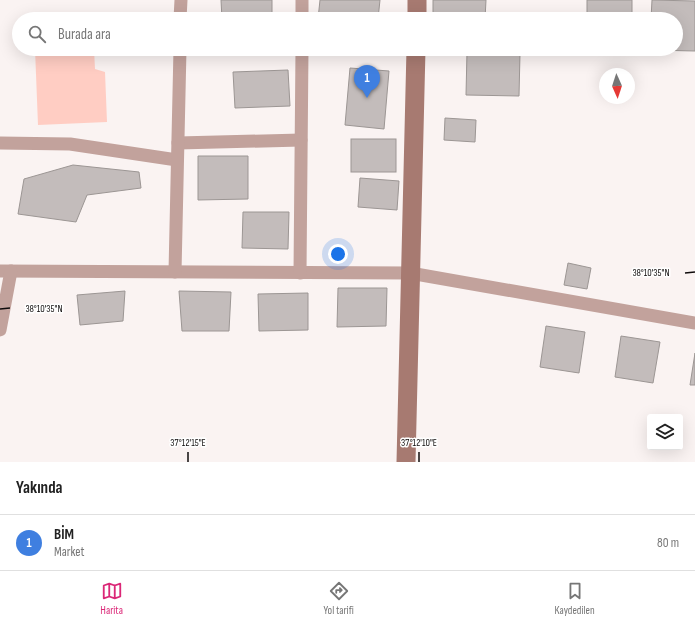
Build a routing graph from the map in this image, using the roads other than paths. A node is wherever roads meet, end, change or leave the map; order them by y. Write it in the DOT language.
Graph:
graph roads {
  1 [pos="181,0"];
  2 [pos="302,0"];
  3 [pos="417,0"];
  4 [pos="180,12"];
  5 [pos="302,12"];
  6 [pos="417,12"];
  7 [pos="180,56"];
  8 [pos="302,56"];
  9 [pos="416,56"];
  10 [pos="301,140"];
  11 [pos="0,143"];
  12 [pos="178,143"];
  13 [pos="178,160"];
  14 [pos="5,271"];
  15 [pos="175,272"];
  16 [pos="300,273"];
  17 [pos="410,273"];
  18 [pos="695,323"];
  19 [pos="0,330"];
  20 [pos="406,462"];
  1 -- 4 [label="street"];
  2 -- 5 [label="street"];
  3 -- 6 [label="main road"];
  7 -- 12 [label="street"];
  8 -- 10 [label="street"];
  9 -- 17 [label="main road"];
  10 -- 12 [label="street"];
  10 -- 16 [label="street"];
  11 -- 13 [label="street"];
  12 -- 13 [label="street"];
  13 -- 15 [label="street"];
  14 -- 15 [label="street"];
  14 -- 19 [label="street"];
  15 -- 16 [label="street"];
  16 -- 17 [label="street"];
  17 -- 18 [label="street"];
  17 -- 20 [label="main road"];
}
